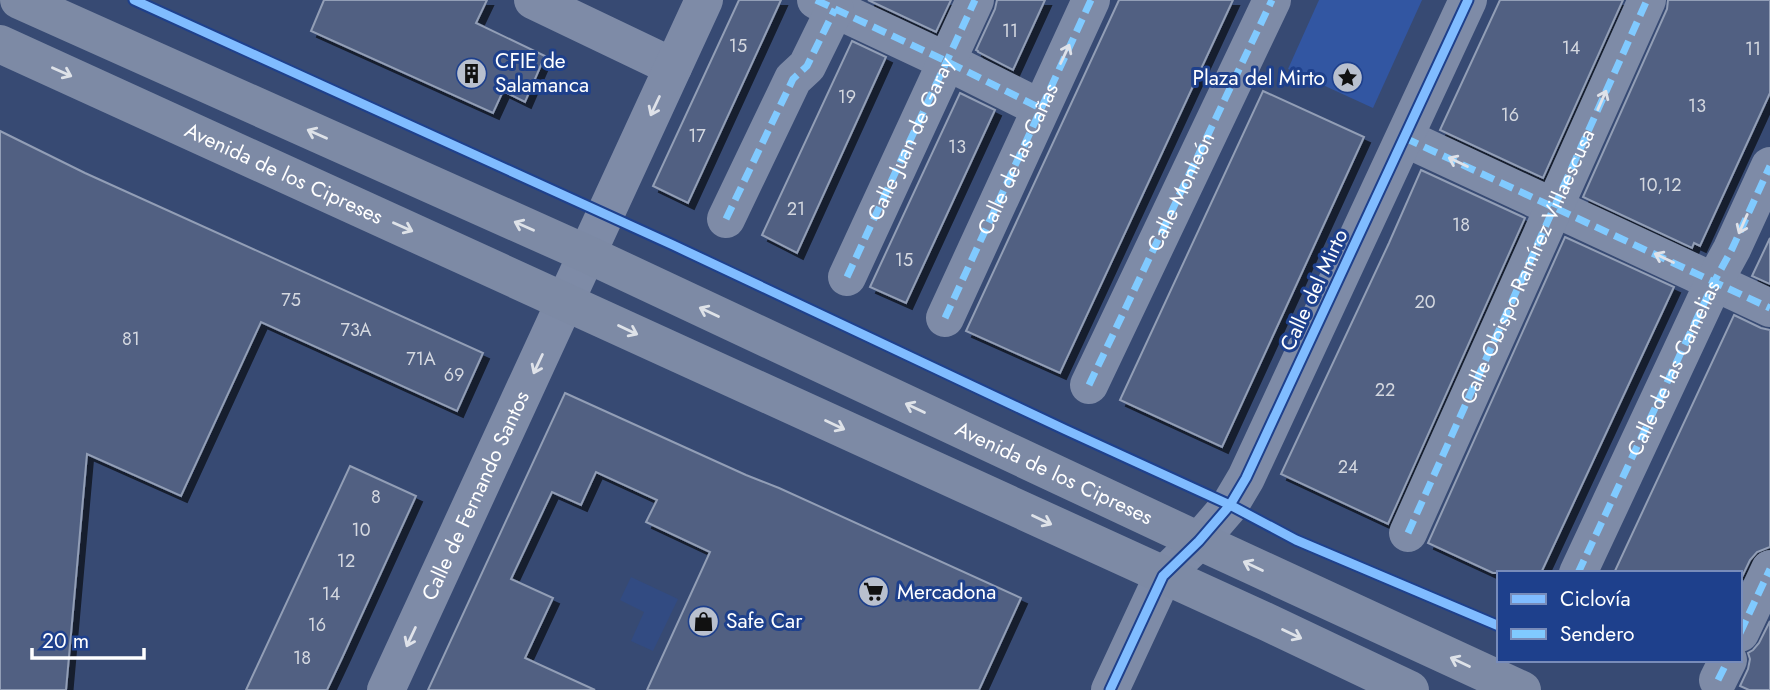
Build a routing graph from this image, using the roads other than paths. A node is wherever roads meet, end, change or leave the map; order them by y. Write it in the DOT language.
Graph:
graph roads {
  1 [pos="19,0"];
  2 [pos="533,0"];
  3 [pos="704,0"];
  4 [pos="975,0"];
  5 [pos="1091,0"];
  6 [pos="1272,0"];
  7 [pos="1468,0"];
  8 [pos="1647,0"];
  9 [pos="825,4"];
  10 [pos="0,44"];
  11 [pos="946,61"];
  12 [pos="673,67"];
  13 [pos="1040,108"];
  14 [pos="1405,138"];
  15 [pos="1770,166"];
  16 [pos="1554,207"];
  17 [pos="726,219"];
  18 [pos="587,254"];
  19 [pos="847,277"];
  20 [pos="1714,282"];
  21 [pos="566,302"];
  22 [pos="1770,308"];
  23 [pos="945,318"];
  24 [pos="1089,385"];
  25 [pos="1408,533"];
  26 [pos="1199,541"];
  27 [pos="1770,569"];
  28 [pos="1579,571"];
  29 [pos="1163,576"];
  30 [pos="1742,629"];
  31 [pos="386,690"];
  32 [pos="1110,690"];
  33 [pos="1410,690"];
  34 [pos="1522,690"];
  18 -- 1 [label="main road, Avenida de los Cipreses, one-way"];
  2 -- 12 [label="street"];
  3 -- 12 [label="street"];
  4 -- 11 [label="street, Calle Juan de Garay"];
  13 -- 5 [label="street, Calle de las Cañas, one-way"];
  6 -- 24 [label="street, Calle Monleón"];
  7 -- 14 [label="street, Calle del Mirto"];
  16 -- 8 [label="street, Calle Obispo Ramírez Villaescusa, one-way"];
  9 -- 11 [label="street"];
  9 -- 17 [label="street"];
  10 -- 21 [label="main road, Avenida de los Cipreses, one-way"];
  11 -- 13 [label="street"];
  11 -- 19 [label="street, Calle Juan de Garay"];
  12 -- 18 [label="street, one-way"];
  13 -- 23 [label="street, Calle de las Cañas"];
  16 -- 14 [label="street, one-way"];
  14 -- 26 [label="street, Calle del Mirto"];
  15 -- 20 [label="street, Calle de las Camelias, one-way"];
  20 -- 16 [label="street, one-way"];
  16 -- 25 [label="street, Calle Obispo Ramírez Villaescusa"];
  18 -- 21 [label="street"];
  26 -- 18 [label="main road, Avenida de los Cipreses, one-way"];
  20 -- 22 [label="street"];
  20 -- 28 [label="street, Calle de las Camelias"];
  21 -- 29 [label="main road, Avenida de los Cipreses, one-way"];
  21 -- 31 [label="street, Calle de Fernando Santos, one-way"];
  26 -- 29 [label="street, Calle del Mirto"];
  34 -- 26 [label="main road, Avenida de los Cipreses, one-way"];
  27 -- 30 [label="street"];
  29 -- 32 [label="street"];
  29 -- 33 [label="main road, Avenida de los Cipreses, one-way"];
}
